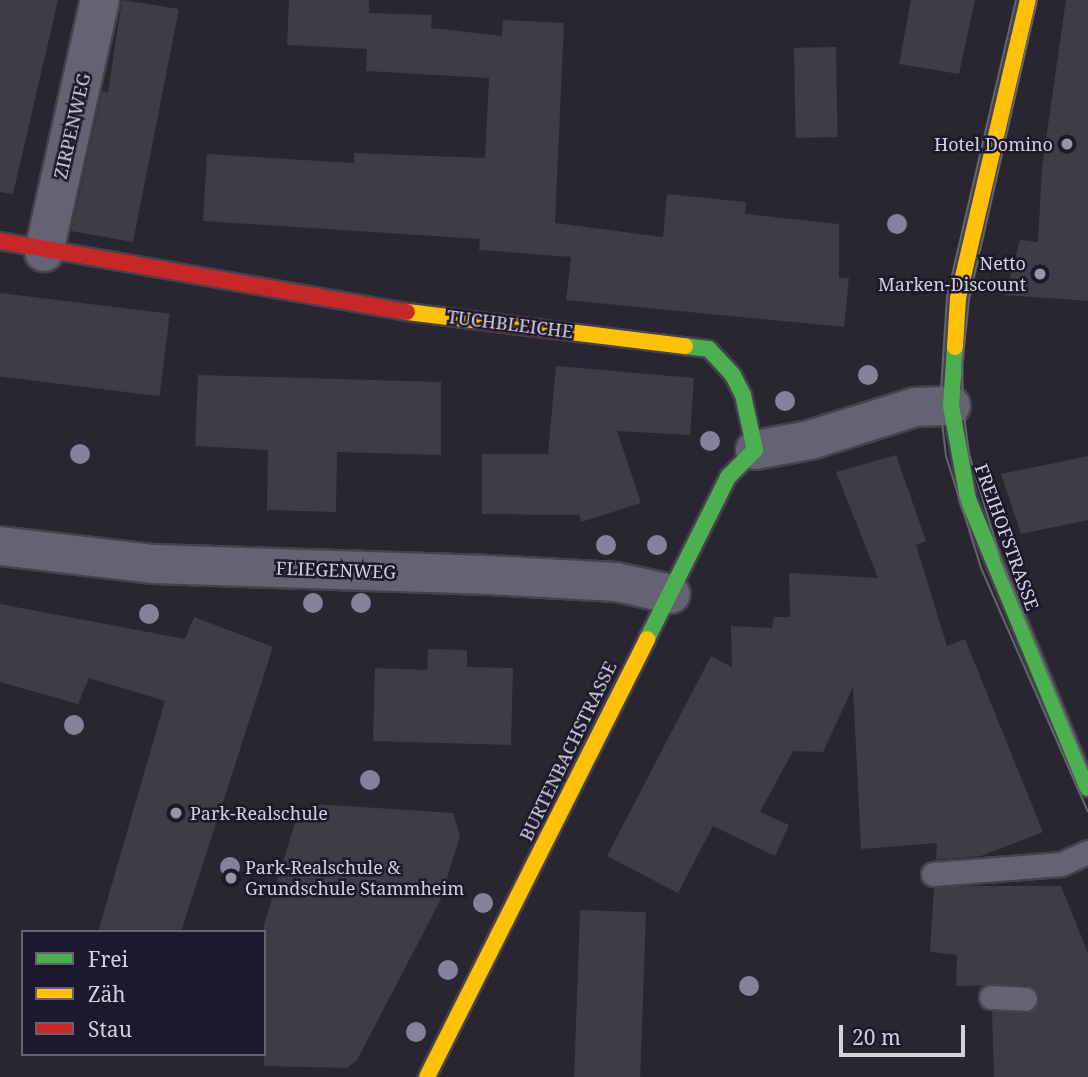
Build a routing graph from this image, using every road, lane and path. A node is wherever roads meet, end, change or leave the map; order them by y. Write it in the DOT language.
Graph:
graph roads {
  1 [pos="100,0"];
  2 [pos="1028,0"];
  3 [pos="0,241"];
  4 [pos="44,252"];
  5 [pos="951,406"];
  6 [pos="755,450"];
  7 [pos="0,546"];
  8 [pos="671,594"];
  9 [pos="1078,739"];
  10 [pos="1088,788"];
  11 [pos="1088,852"];
  12 [pos="933,874"];
  13 [pos="991,997"];
  14 [pos="1026,999"];
  15 [pos="427,1077"];
  1 -- 4 [label="street, ZIRPENWEG"];
  2 -- 5 [label="street, FREIHOFSTRASSE"];
  3 -- 4 [label="street, TUCHBLEICHE"];
  4 -- 6 [label="street, TUCHBLEICHE"];
  5 -- 6 [label="street"];
  5 -- 9 [label="street, FREIHOFSTRASSE"];
  6 -- 8 [label="street, BURTENBACHSTRASSE"];
  7 -- 8 [label="street, FLIEGENWEG"];
  8 -- 15 [label="street, BURTENBACHSTRASSE"];
  9 -- 10 [label="street, FREIHOFSTRASSE"];
  11 -- 12 [label="lane"];
  13 -- 14 [label="lane"];
}
